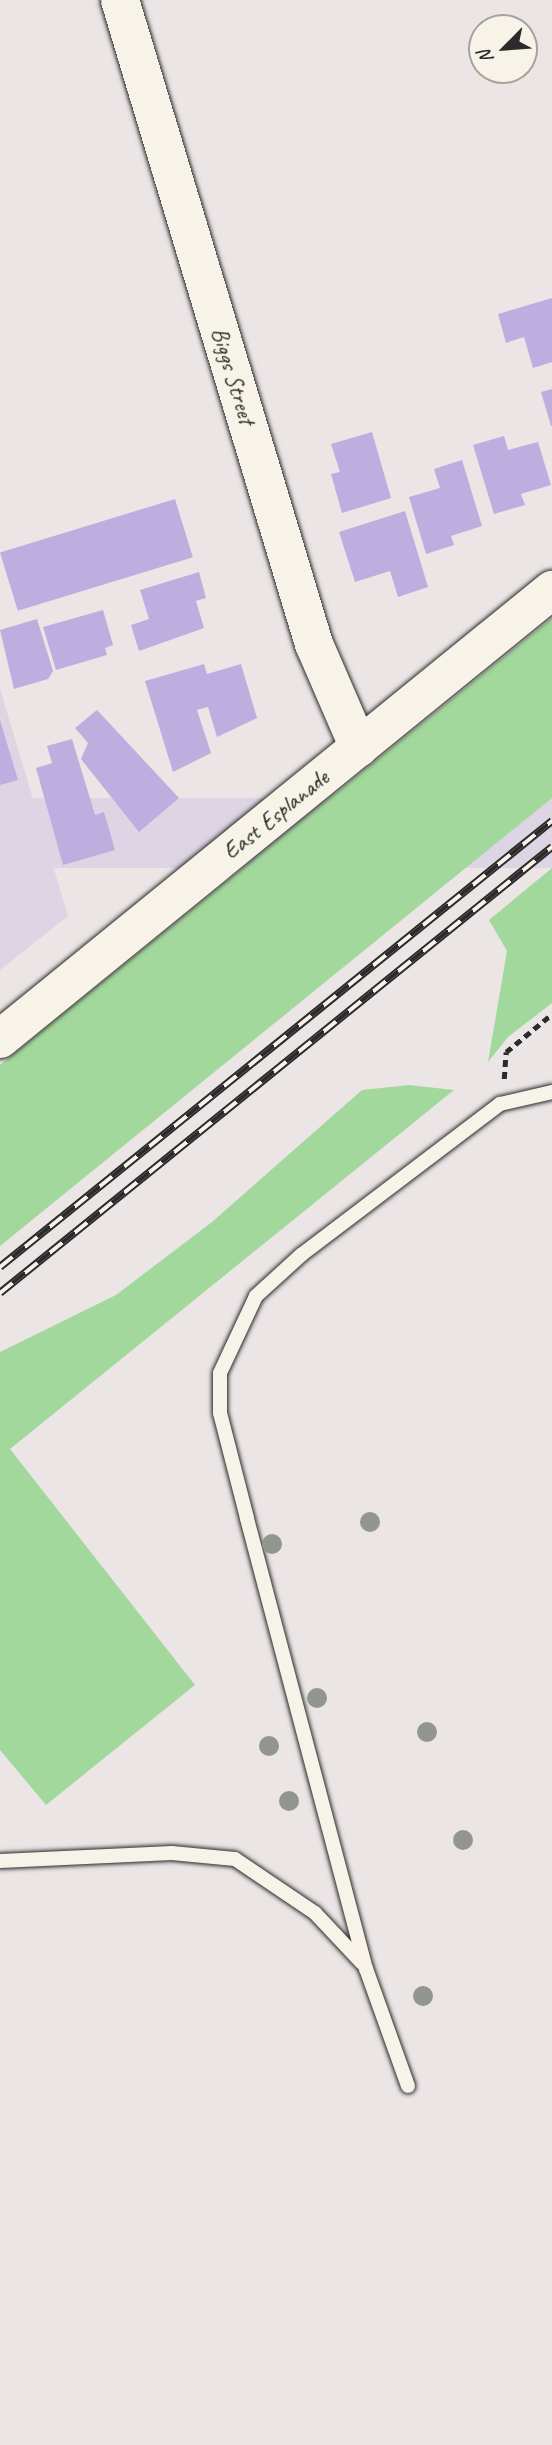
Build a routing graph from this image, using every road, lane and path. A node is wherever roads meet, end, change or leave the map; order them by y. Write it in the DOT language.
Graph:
graph roads {
  1 [pos="120,0"];
  2 [pos="552,590"];
  3 [pos="359,748"];
  4 [pos="552,1014"];
  5 [pos="0,1039"];
  6 [pos="552,1092"];
  7 [pos="508,1101"];
  8 [pos="0,1861"];
  9 [pos="366,1969"];
  10 [pos="408,2086"];
  1 -- 3 [label="street, Biggs Street"];
  2 -- 3 [label="street, East Esplanade"];
  3 -- 5 [label="street, East Esplanade"];
  4 -- 7 [label="path"];
  6 -- 7 [label="lane"];
  7 -- 9 [label="lane"];
  8 -- 9 [label="lane"];
  9 -- 10 [label="lane"];
}
